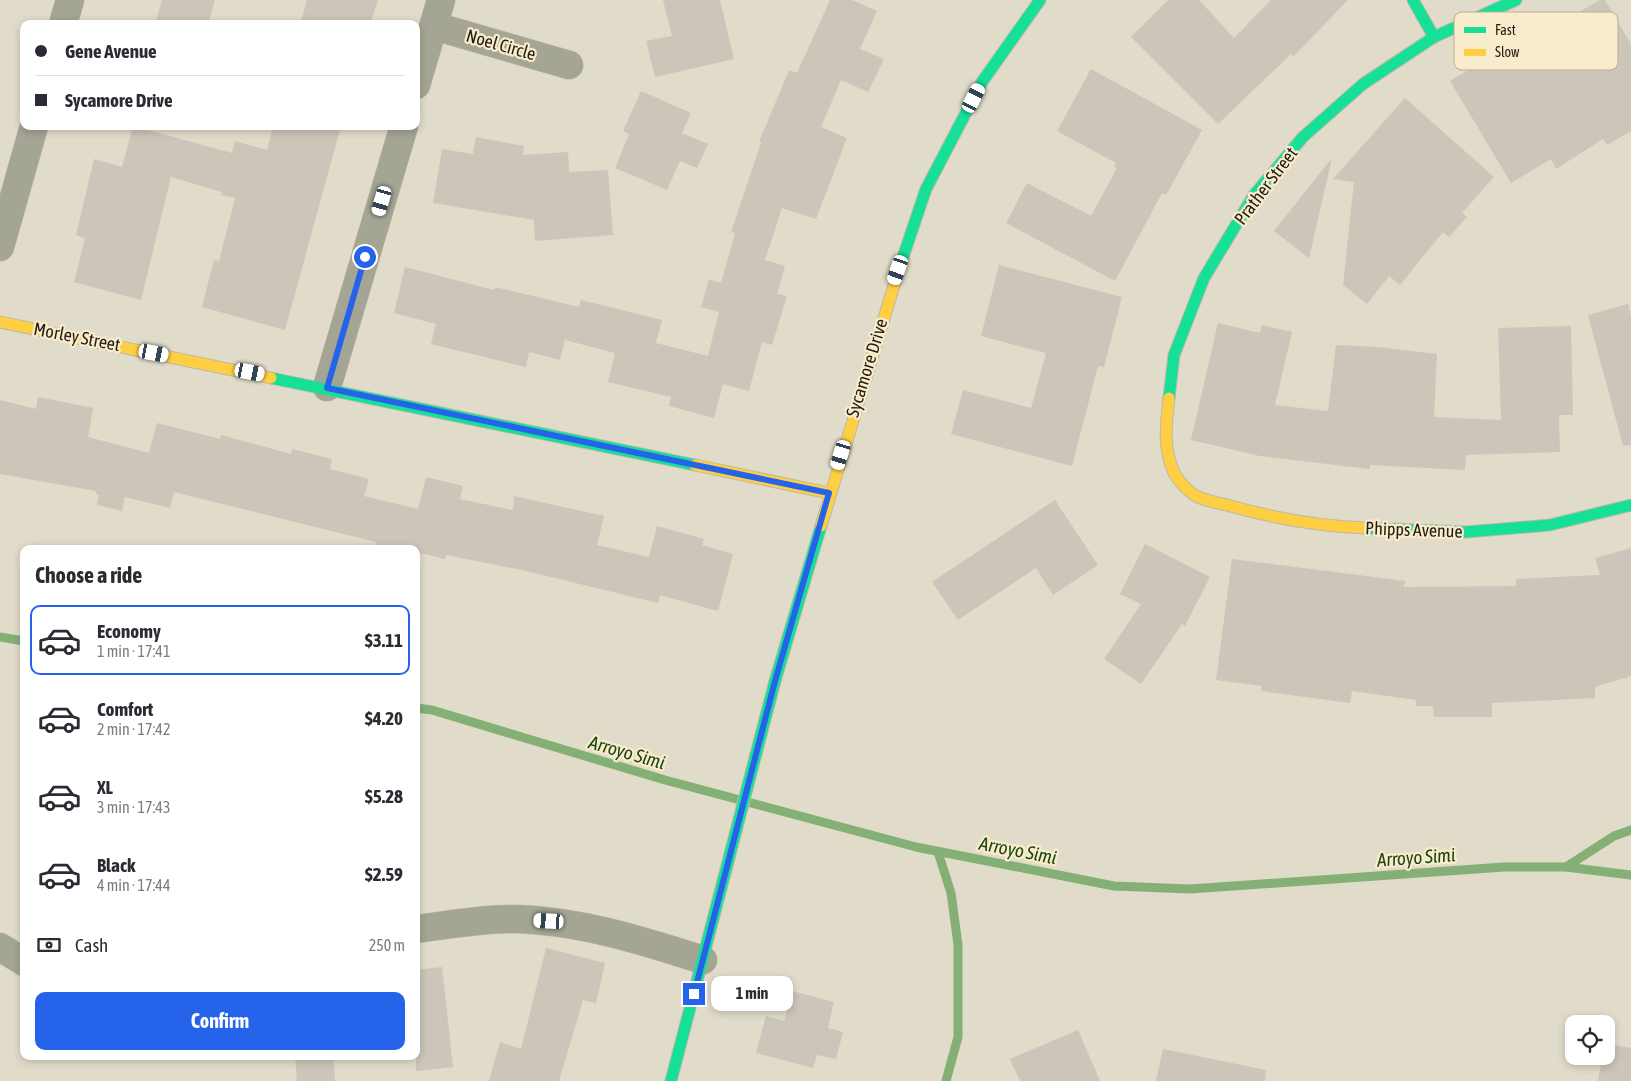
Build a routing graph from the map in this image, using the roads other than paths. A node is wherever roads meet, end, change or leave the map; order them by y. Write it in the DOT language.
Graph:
graph roads {
  1 [pos="70,0"];
  2 [pos="441,0"];
  3 [pos="1040,0"];
  4 [pos="1413,0"];
  5 [pos="1516,0"];
  6 [pos="1486,12"];
  7 [pos="64,20"];
  8 [pos="434,26"];
  9 [pos="1454,27"];
  10 [pos="1434,37"];
  11 [pos="569,65"];
  12 [pos="420,72"];
  13 [pos="33,130"];
  14 [pos="403,130"];
  15 [pos="0,247"];
  16 [pos="0,322"];
  17 [pos="327,388"];
  18 [pos="829,493"];
  19 [pos="1198,497"];
  20 [pos="1631,504"];
  21 [pos="420,928"];
  22 [pos="0,947"];
  23 [pos="20,960"];
  24 [pos="703,960"];
  25 [pos="671,1081"];
  1 -- 7 [label="street"];
  2 -- 8 [label="street"];
  3 -- 18 [label="street, Sycamore Drive"];
  4 -- 10 [label="street"];
  5 -- 6 [label="street, Prather Street"];
  8 -- 11 [label="street, Noel Circle"];
  8 -- 12 [label="street"];
  9 -- 10 [label="street, Prather Street"];
  10 -- 19 [label="street, Prather Street"];
  13 -- 15 [label="street"];
  14 -- 17 [label="street"];
  16 -- 17 [label="street, Morley Street"];
  17 -- 18 [label="street, Morley Street"];
  18 -- 24 [label="street, Sycamore Drive"];
  19 -- 20 [label="street, Phipps Avenue"];
  21 -- 24 [label="street"];
  22 -- 23 [label="street"];
  24 -- 25 [label="street, Sycamore Drive"];
}
